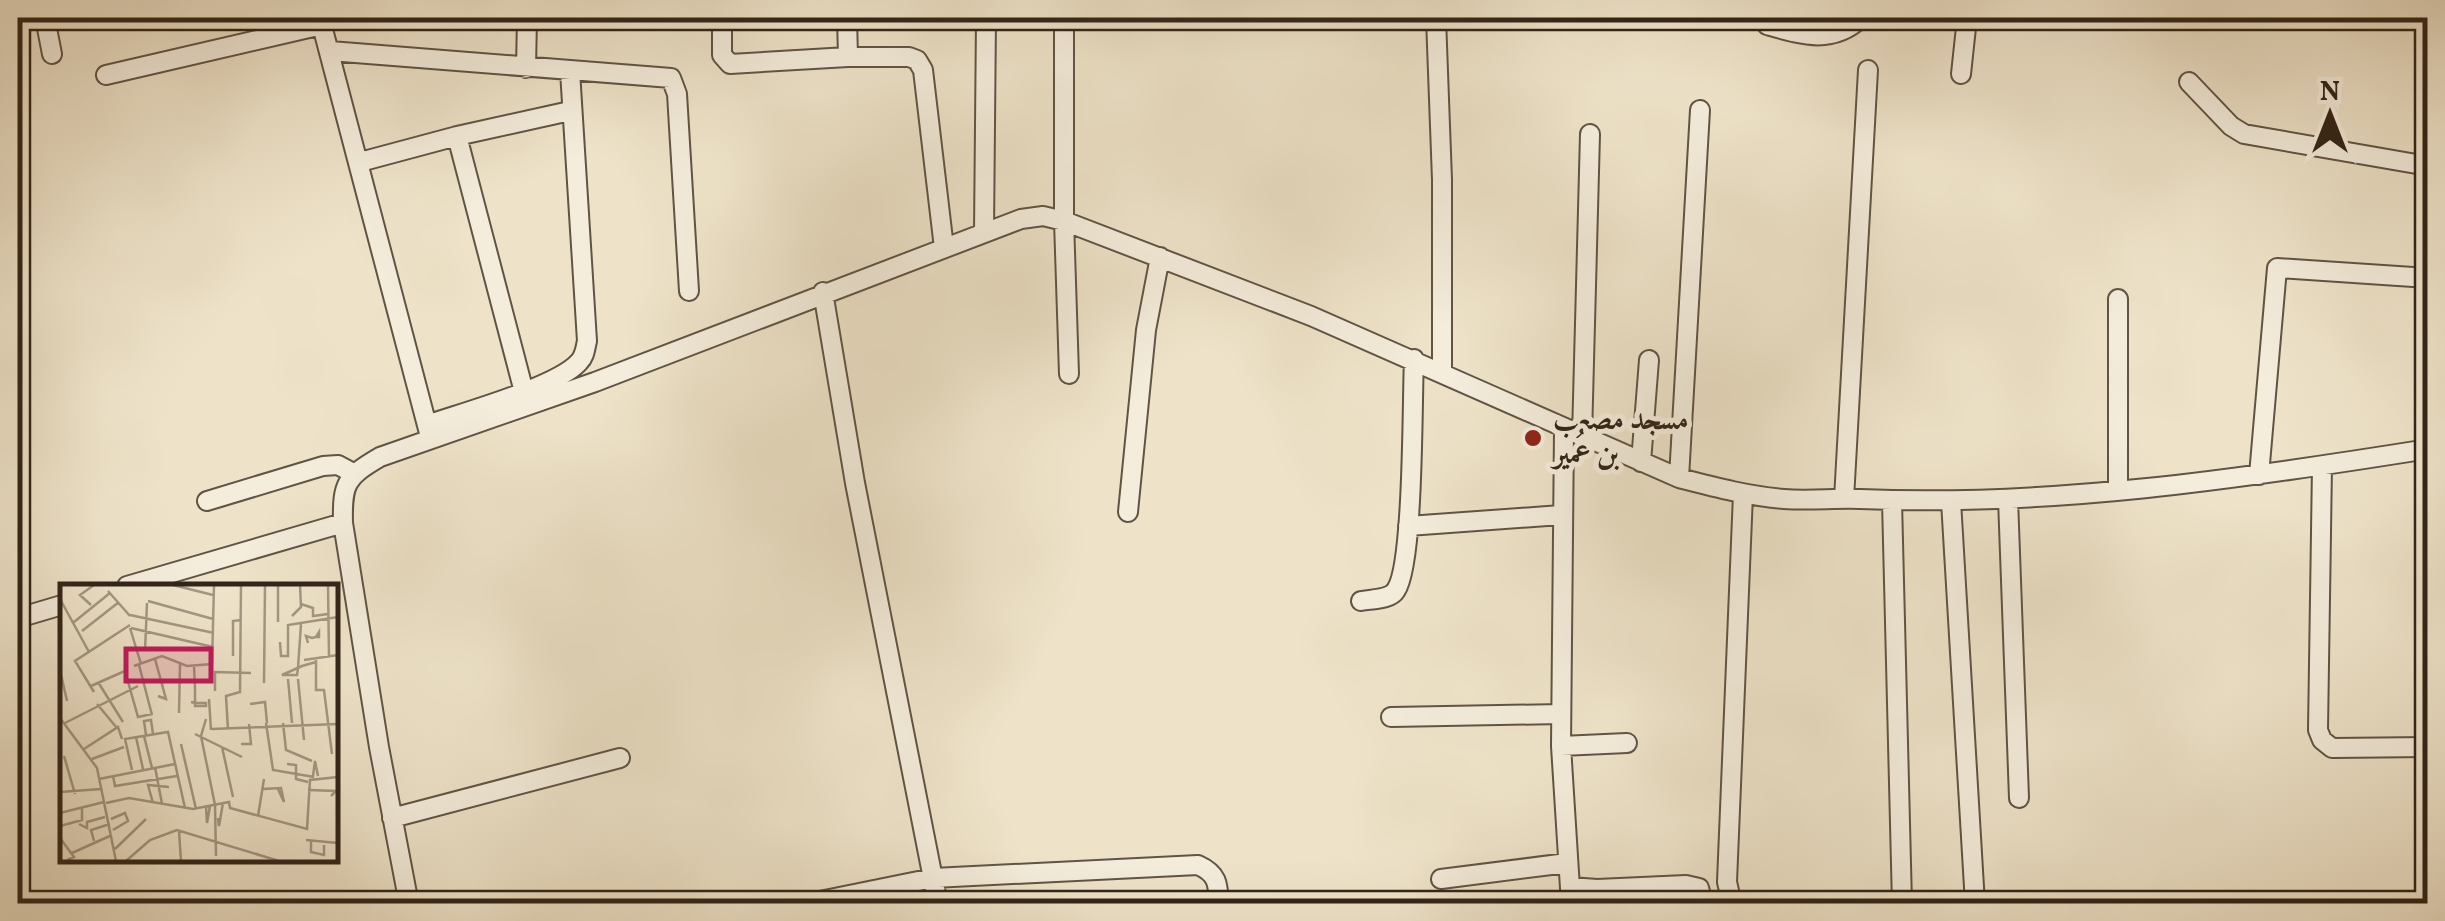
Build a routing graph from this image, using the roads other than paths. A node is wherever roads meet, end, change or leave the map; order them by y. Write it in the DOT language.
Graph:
graph roads {
  1 [pos="45,18"];
  2 [pos="527,18"];
  3 [pos="722,18"];
  4 [pos="847,18"];
  5 [pos="986,18"];
  6 [pos="1064,18"];
  7 [pos="1436,18"];
  8 [pos="1861,18"];
  9 [pos="1967,18"];
  10 [pos="321,21"];
  11 [pos="1767,26"];
  12 [pos="330,51"];
  13 [pos="52,54"];
  14 [pos="848,57"];
  15 [pos="526,68"];
  16 [pos="1868,70"];
  17 [pos="570,71"];
  18 [pos="1961,74"];
  19 [pos="106,75"];
  20 [pos="2188,82"];
  21 [pos="1700,110"];
  22 [pos="570,111"];
  23 [pos="1590,134"];
  24 [pos="457,136"];
  25 [pos="360,162"];
  26 [pos="2428,166"];
  27 [pos="1064,221"];
  28 [pos="984,232"];
  29 [pos="944,248"];
  30 [pos="1160,257"];
  31 [pos="2428,278"];
  32 [pos="689,291"];
  33 [pos="824,292"];
  34 [pos="2118,299"];
  35 [pos="1414,359"];
  36 [pos="1650,360"];
  37 [pos="1442,372"];
  38 [pos="1069,374"];
  39 [pos="524,392"];
  40 [pos="1564,430"];
  41 [pos="429,432"];
  42 [pos="1582,437"];
  43 [pos="2428,449"];
  44 [pos="1640,462"];
  45 [pos="2322,466"];
  46 [pos="353,473"];
  47 [pos="2260,475"];
  48 [pos="1679,478"];
  49 [pos="2118,490"];
  50 [pos="1743,494"];
  51 [pos="1844,499"];
  52 [pos="2008,499"];
  53 [pos="208,501"];
  54 [pos="1892,501"];
  55 [pos="1950,501"];
  56 [pos="1128,512"];
  57 [pos="1561,515"];
  58 [pos="343,523"];
  59 [pos="1408,526"];
  60 [pos="134,584"];
  61 [pos="1361,602"];
  62 [pos="60,606"];
  63 [pos="18,618"];
  64 [pos="1561,714"];
  65 [pos="1390,717"];
  66 [pos="1627,743"];
  67 [pos="1561,746"];
  68 [pos="2428,747"];
  69 [pos="620,758"];
  70 [pos="2020,798"];
  71 [pos="392,818"];
  72 [pos="1567,862"];
  73 [pos="933,878"];
  74 [pos="1442,879"];
  75 [pos="1570,895"];
  76 [pos="409,904"];
  77 [pos="805,904"];
  78 [pos="938,904"];
  79 [pos="1220,904"];
  80 [pos="1703,904"];
  81 [pos="1732,904"];
  82 [pos="1902,904"];
  83 [pos="1975,904"];
  1 -- 13 [label="street"];
  2 -- 15 [label="street"];
  3 -- 14 [label="street"];
  4 -- 14 [label="street"];
  5 -- 28 [label="street"];
  6 -- 27 [label="street"];
  7 -- 37 [label="street"];
  8 -- 11 [label="street"];
  9 -- 18 [label="street"];
  10 -- 12 [label="street"];
  10 -- 19 [label="street"];
  12 -- 15 [label="street"];
  12 -- 25 [label="street"];
  14 -- 29 [label="street"];
  15 -- 17 [label="street"];
  16 -- 51 [label="street"];
  17 -- 22 [label="street"];
  17 -- 32 [label="street"];
  20 -- 26 [label="street"];
  21 -- 48 [label="street"];
  22 -- 24 [label="street"];
  22 -- 39 [label="street"];
  23 -- 42 [label="street"];
  24 -- 25 [label="street"];
  24 -- 39 [label="street"];
  25 -- 41 [label="street"];
  27 -- 28 [label="street"];
  27 -- 30 [label="street"];
  27 -- 38 [label="street"];
  28 -- 29 [label="street"];
  29 -- 33 [label="street"];
  30 -- 35 [label="street"];
  30 -- 56 [label="street"];
  31 -- 47 [label="street"];
  33 -- 41 [label="street"];
  33 -- 73 [label="street"];
  34 -- 49 [label="street"];
  35 -- 37 [label="street"];
  35 -- 59 [label="street"];
  36 -- 44 [label="street"];
  37 -- 40 [label="street"];
  39 -- 41 [label="street"];
  40 -- 42 [label="street"];
  40 -- 57 [label="street"];
  41 -- 46 [label="street"];
  42 -- 44 [label="street"];
  43 -- 45 [label="street"];
  44 -- 48 [label="street"];
  45 -- 47 [label="street"];
  45 -- 68 [label="street"];
  46 -- 53 [label="street"];
  46 -- 58 [label="street"];
  47 -- 49 [label="street"];
  48 -- 50 [label="street"];
  49 -- 52 [label="street"];
  50 -- 51 [label="street"];
  50 -- 81 [label="street"];
  51 -- 54 [label="street"];
  52 -- 55 [label="street"];
  52 -- 70 [label="street"];
  54 -- 55 [label="street"];
  54 -- 82 [label="street"];
  55 -- 83 [label="street"];
  57 -- 59 [label="street"];
  57 -- 64 [label="street"];
  58 -- 60 [label="street"];
  58 -- 71 [label="street"];
  59 -- 61 [label="street"];
  62 -- 63 [label="street"];
  64 -- 65 [label="street"];
  64 -- 67 [label="street"];
  66 -- 67 [label="street"];
  67 -- 72 [label="street"];
  69 -- 71 [label="street"];
  71 -- 76 [label="street"];
  72 -- 74 [label="street"];
  72 -- 75 [label="street"];
  73 -- 77 [label="street"];
  73 -- 78 [label="street"];
  73 -- 79 [label="street"];
  75 -- 80 [label="street"];
}
